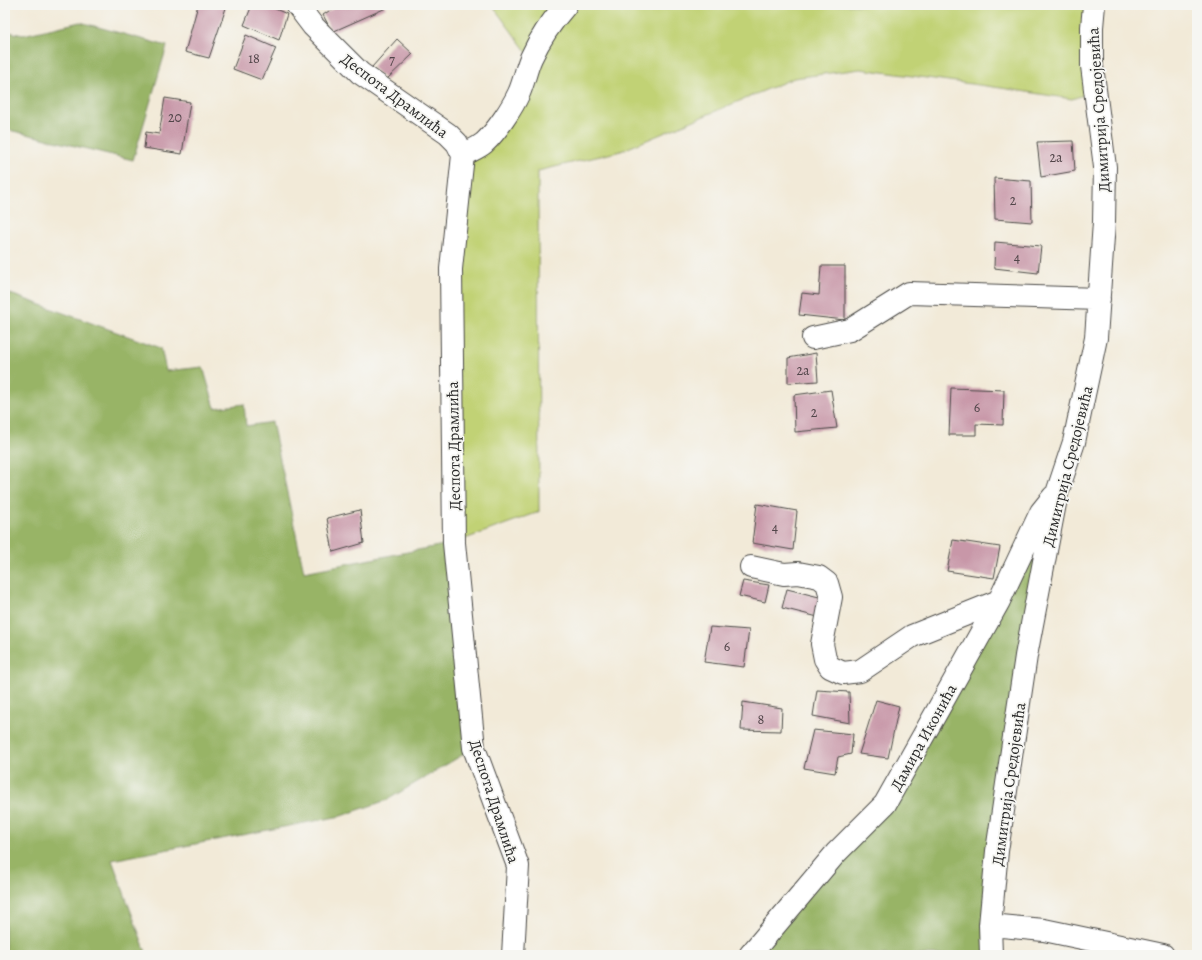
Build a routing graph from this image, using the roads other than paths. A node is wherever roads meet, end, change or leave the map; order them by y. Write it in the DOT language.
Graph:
graph roads {
  1 [pos="297,5"];
  2 [pos="566,5"];
  3 [pos="1094,5"];
  4 [pos="463,155"];
  5 [pos="1099,299"];
  6 [pos="813,338"];
  7 [pos="1057,494"];
  8 [pos="751,567"];
  9 [pos="1000,601"];
  10 [pos="990,925"];
  11 [pos="513,955"];
  12 [pos="750,955"];
  13 [pos="991,955"];
  14 [pos="1164,955"];
  1 -- 4 [label="street, Деспота Драмлића"];
  2 -- 4 [label="street"];
  3 -- 5 [label="street, Димитрија Средојевића"];
  4 -- 11 [label="street, Деспота Драмлића"];
  5 -- 6 [label="street"];
  5 -- 7 [label="street, Димитрија Средојевића"];
  7 -- 9 [label="street, Дамира Иконића"];
  7 -- 10 [label="street, Димитрија Средојевића"];
  8 -- 9 [label="street"];
  9 -- 12 [label="street, Дамира Иконића"];
  10 -- 13 [label="street, Димитрија Средојевића"];
  10 -- 14 [label="street"];
}
